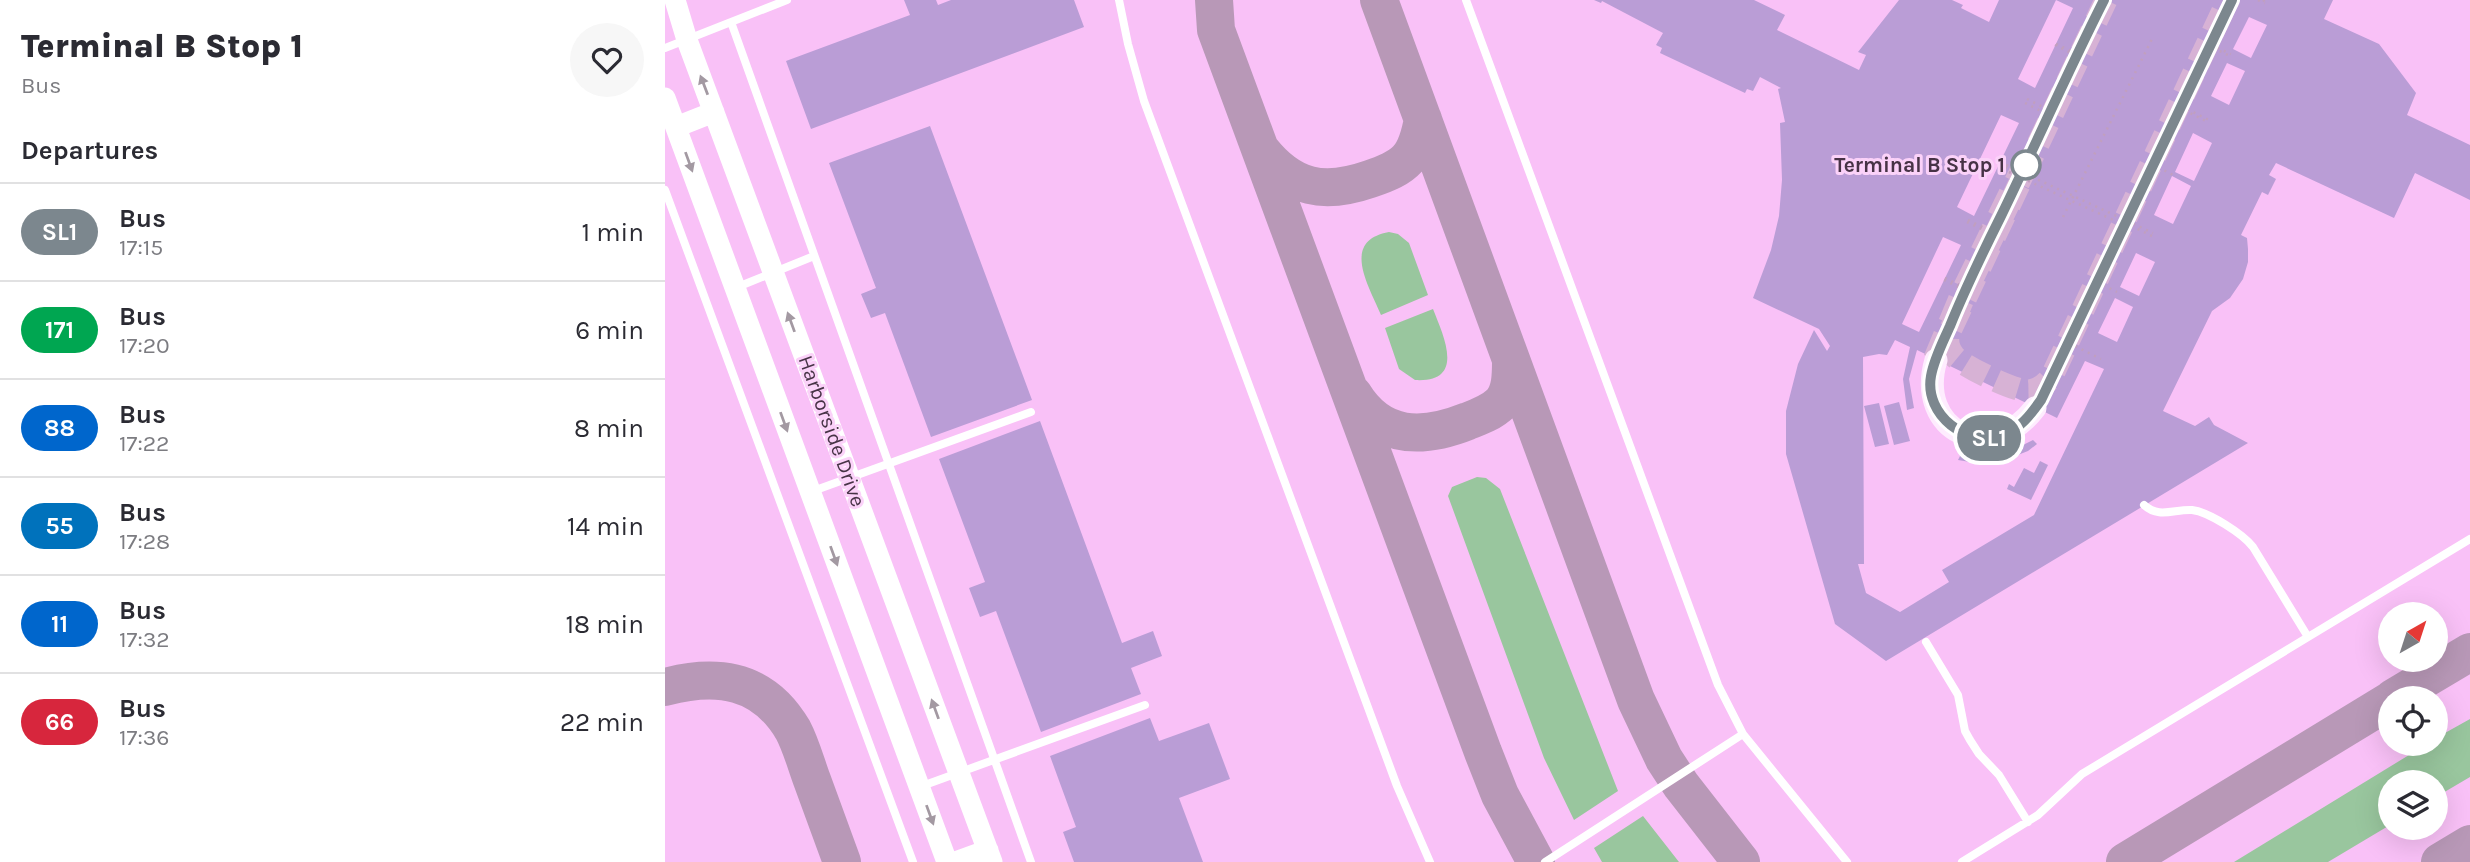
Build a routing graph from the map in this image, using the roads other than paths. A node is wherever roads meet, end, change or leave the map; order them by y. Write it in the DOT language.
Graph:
graph roads {
  1 [pos="675,0"];
  2 [pos="787,0"];
  3 [pos="1119,0"];
  4 [pos="1466,0"];
  5 [pos="731,22"];
  6 [pos="687,40"];
  7 [pos="665,48"];
  8 [pos="665,98"];
  9 [pos="714,112"];
  10 [pos="675,127"];
  11 [pos="665,190"];
  12 [pos="814,256"];
  13 [pos="773,273"];
  14 [pos="735,288"];
  15 [pos="1936,360"];
  16 [pos="2035,408"];
  17 [pos="1031,412"];
  18 [pos="888,464"];
  19 [pos="849,478"];
  20 [pos="810,492"];
  21 [pos="2144,505"];
  22 [pos="2470,539"];
  23 [pos="2308,638"];
  24 [pos="1926,642"];
  25 [pos="1145,705"];
  26 [pos="1743,734"];
  27 [pos="994,760"];
  28 [pos="959,773"];
  29 [pos="919,787"];
  30 [pos="2028,822"];
  31 [pos="990,856"];
  32 [pos="913,862"];
  33 [pos="947,862"];
  34 [pos="955,862"];
  35 [pos="1031,862"];
  36 [pos="1430,862"];
  37 [pos="1545,862"];
  38 [pos="1847,862"];
  39 [pos="1962,862"];
  1 -- 6 [label="street, Harborside Drive"];
  2 -- 5 [label="lane"];
  3 -- 36 [label="lane"];
  4 -- 26 [label="lane"];
  5 -- 6 [label="lane"];
  5 -- 12 [label="lane"];
  6 -- 7 [label="lane"];
  9 -- 6 [label="street, Harborside Drive, one-way"];
  8 -- 10 [label="street, Harborside Drive"];
  9 -- 10 [label="street"];
  9 -- 13 [label="street, Harborside Drive"];
  10 -- 14 [label="street, Harborside Drive, one-way"];
  11 -- 32 [label="lane"];
  12 -- 13 [label="lane"];
  12 -- 18 [label="lane"];
  13 -- 14 [label="lane"];
  19 -- 13 [label="street, Harborside Drive, one-way"];
  14 -- 20 [label="street, Harborside Drive, one-way"];
  15 -- 16 [label="main road"];
  17 -- 18 [label="lane"];
  18 -- 19 [label="lane"];
  18 -- 27 [label="lane"];
  19 -- 20 [label="lane"];
  28 -- 19 [label="street, Harborside Drive, one-way"];
  20 -- 29 [label="street, Harborside Drive, one-way"];
  21 -- 23 [label="lane"];
  22 -- 23 [label="lane"];
  23 -- 30 [label="lane"];
  24 -- 30 [label="lane"];
  25 -- 27 [label="lane"];
  26 -- 37 [label="lane"];
  26 -- 38 [label="lane"];
  27 -- 28 [label="lane"];
  27 -- 35 [label="lane"];
  28 -- 29 [label="lane"];
  28 -- 31 [label="street, Harborside Drive"];
  29 -- 33 [label="street, Harborside Drive, one-way"];
  30 -- 39 [label="lane"];
  31 -- 34 [label="street"];
}
